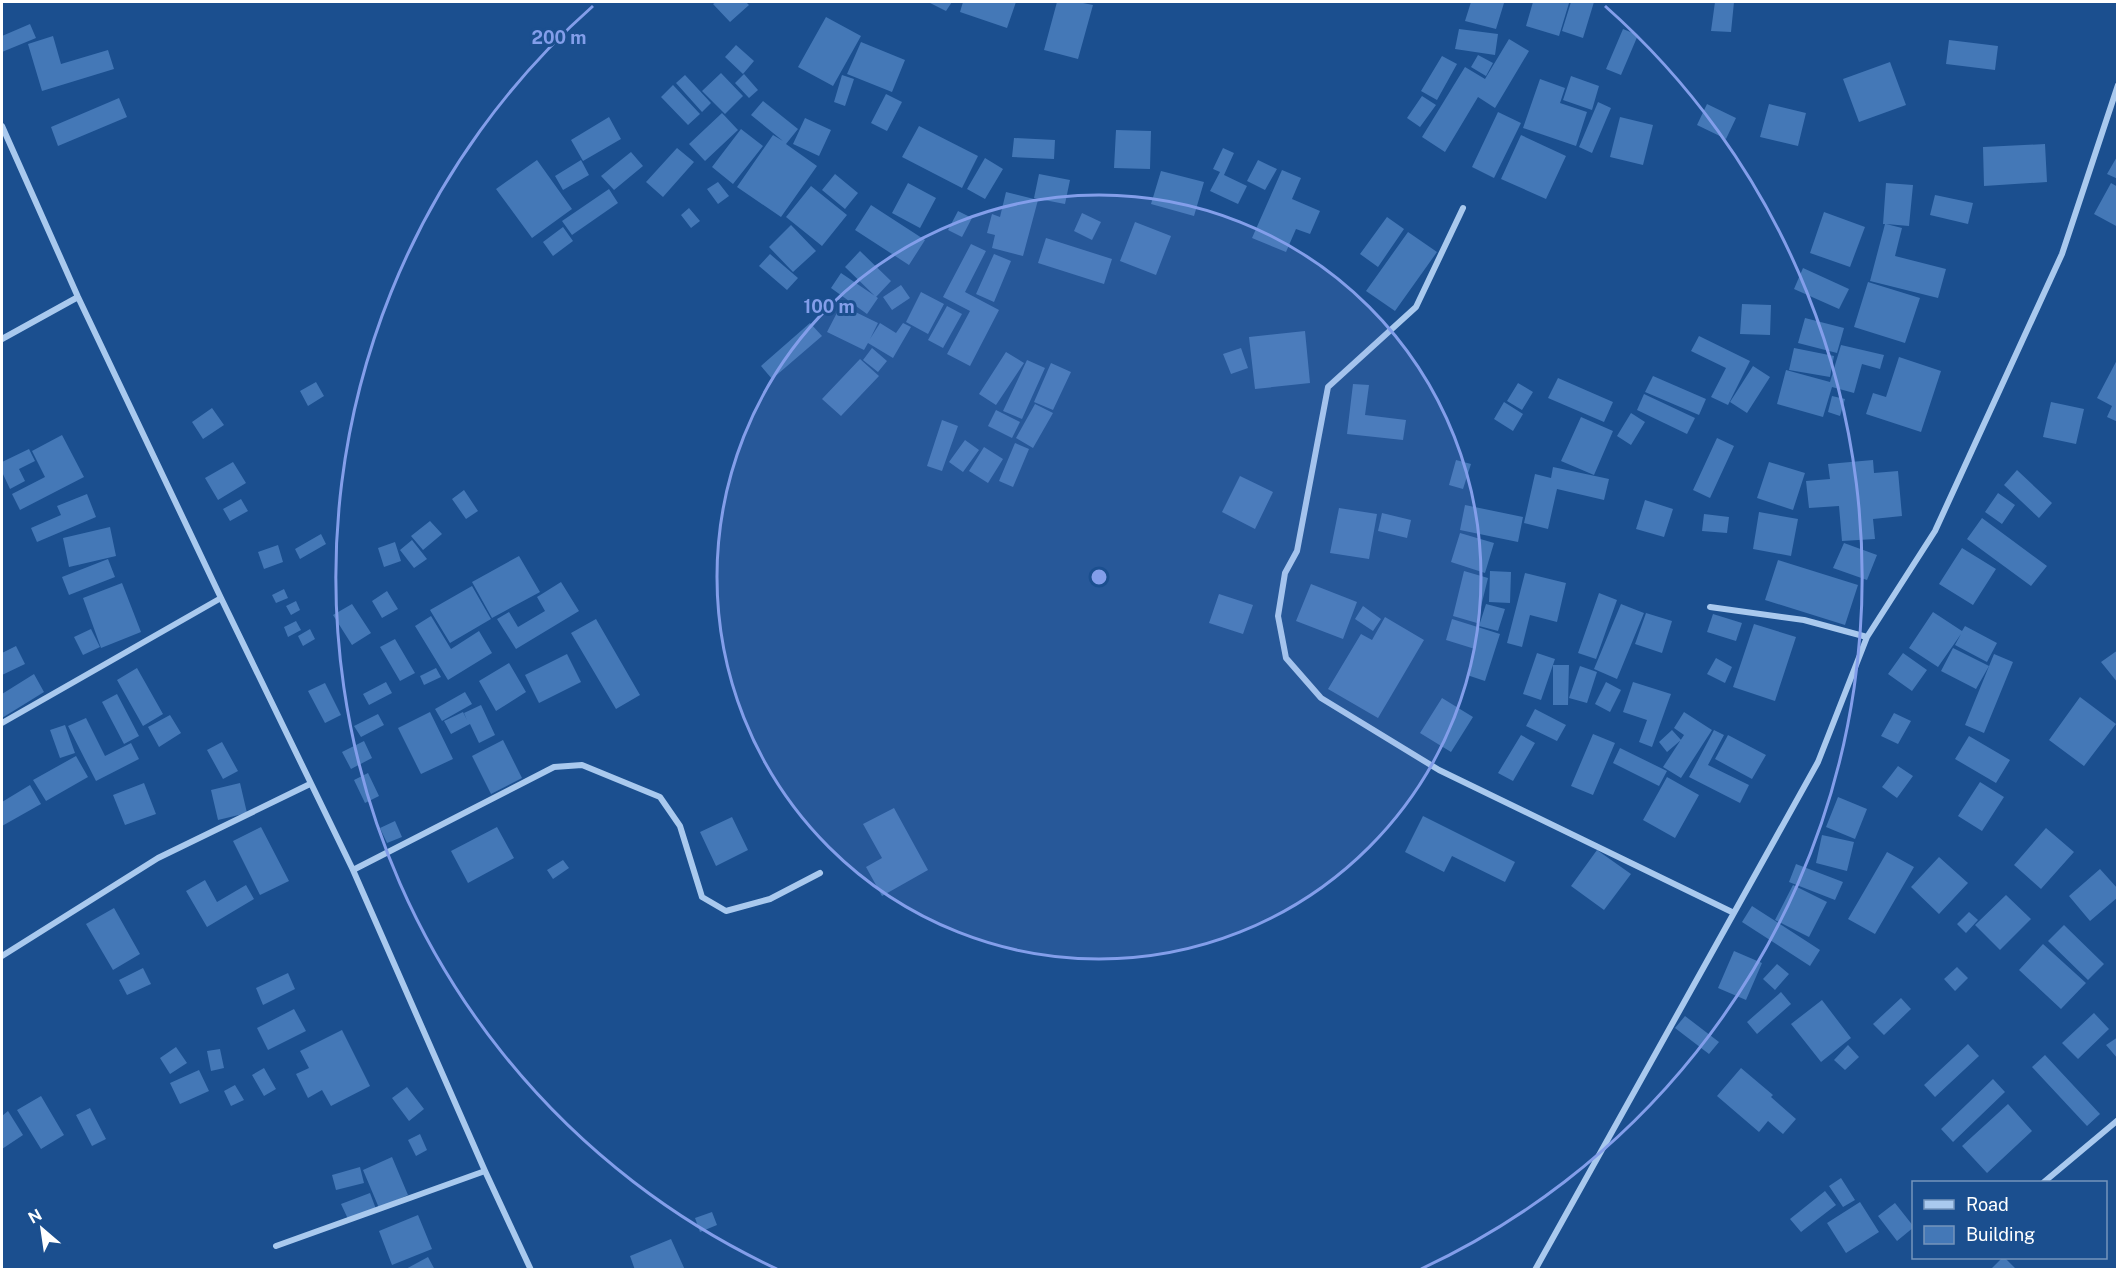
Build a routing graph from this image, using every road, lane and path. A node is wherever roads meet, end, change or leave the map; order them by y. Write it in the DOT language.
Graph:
graph roads {
  1 [pos="2118,84"];
  2 [pos="2,126"];
  3 [pos="1463,208"];
  4 [pos="78,297"];
  5 [pos="2,339"];
  6 [pos="221,598"];
  7 [pos="1710,607"];
  8 [pos="1867,637"];
  9 [pos="2,723"];
  10 [pos="310,784"];
  11 [pos="353,870"];
  12 [pos="820,873"];
  13 [pos="1734,913"];
  14 [pos="2,956"];
  15 [pos="2118,1120"];
  16 [pos="485,1171"];
  17 [pos="2044,1181"];
  18 [pos="276,1246"];
  19 [pos="531,1269"];
  20 [pos="1535,1269"];
  1 -- 8 [label="street"];
  2 -- 4 [label="street"];
  3 -- 13 [label="street"];
  4 -- 5 [label="street"];
  4 -- 6 [label="street"];
  6 -- 9 [label="street"];
  6 -- 10 [label="street"];
  7 -- 8 [label="street"];
  8 -- 13 [label="street"];
  10 -- 11 [label="street"];
  10 -- 14 [label="street"];
  11 -- 12 [label="street"];
  11 -- 16 [label="street"];
  13 -- 20 [label="street"];
  15 -- 17 [label="street"];
  16 -- 18 [label="street"];
  16 -- 19 [label="street"];
}
